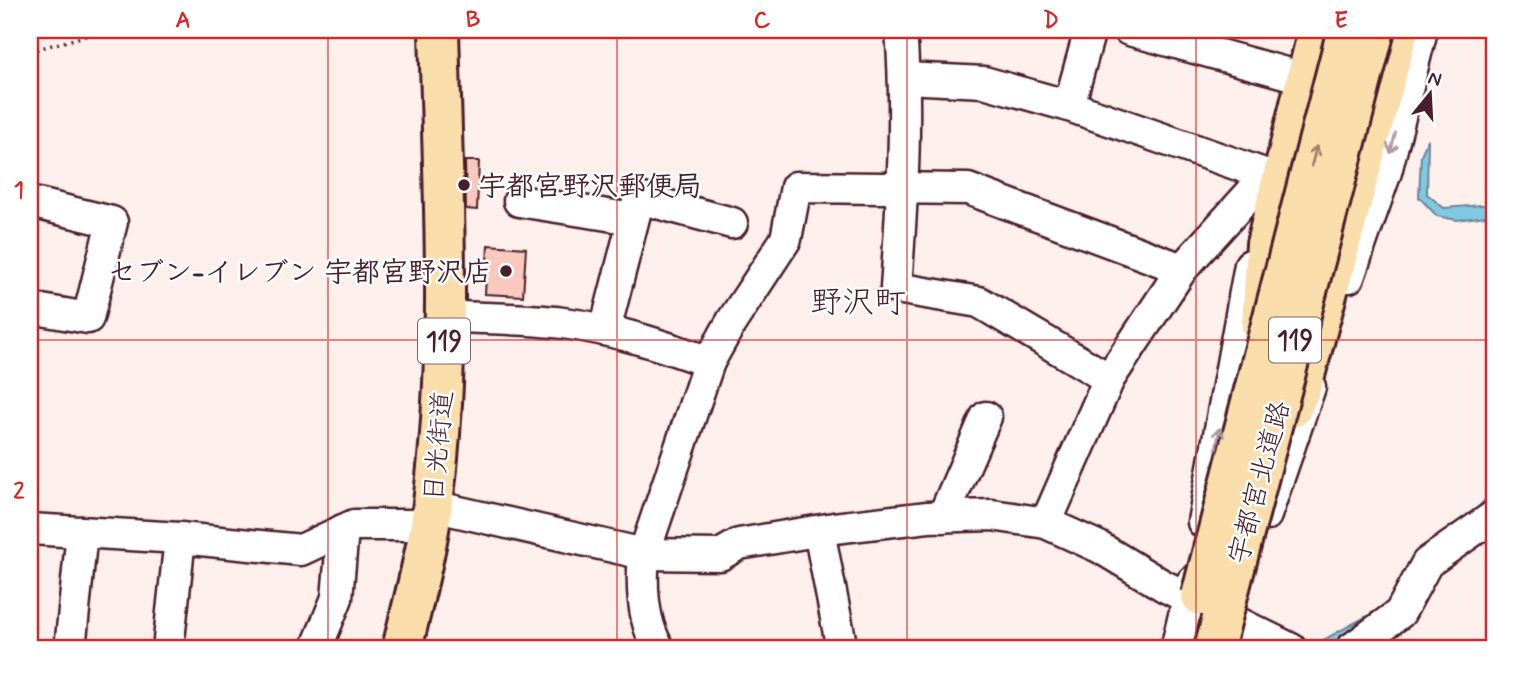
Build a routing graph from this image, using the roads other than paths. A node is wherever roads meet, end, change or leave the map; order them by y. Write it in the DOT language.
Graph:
graph roads {
  1 [pos="439,30"];
  2 [pos="901,30"];
  3 [pos="1090,30"];
  4 [pos="1129,30"];
  5 [pos="1299,30"];
  6 [pos="1318,30"];
  7 [pos="1347,30"];
  8 [pos="1375,30"];
  9 [pos="1399,30"];
  10 [pos="1422,30"];
  11 [pos="1289,74"];
  12 [pos="905,78"];
  13 [pos="1069,106"];
  14 [pos="1267,175"];
  15 [pos="904,187"];
  16 [pos="519,201"];
  17 [pos="30,202"];
  18 [pos="633,219"];
  19 [pos="732,223"];
  20 [pos="1182,269"];
  21 [pos="30,308"];
  22 [pos="444,316"];
  23 [pos="604,330"];
  24 [pos="709,362"];
  25 [pos="1258,370"];
  26 [pos="1109,379"];
  27 [pos="986,417"];
  28 [pos="1254,499"];
  29 [pos="431,516"];
  30 [pos="1494,516"];
  31 [pos="943,517"];
  32 [pos="1046,523"];
  33 [pos="30,529"];
  34 [pos="343,530"];
  35 [pos="819,531"];
  36 [pos="82,532"];
  37 [pos="180,538"];
  38 [pos="644,554"];
  39 [pos="1189,599"];
  40 [pos="1225,640"];
  41 [pos="70,649"];
  42 [pos="168,649"];
  43 [pos="316,649"];
  44 [pos="402,649"];
  45 [pos="659,649"];
  46 [pos="842,649"];
  47 [pos="1176,649"];
  48 [pos="1188,649"];
  49 [pos="1292,649"];
  50 [pos="1351,649"];
  1 -- 22 [label="highway, 日光街道 / 119"];
  2 -- 12 [label="street"];
  3 -- 13 [label="street"];
  4 -- 11 [label="street"];
  5 -- 11 [label="street"];
  6 -- 25 [label="highway, bridge"];
  25 -- 7 [label="highway, 宇都宮北道路 / 119, one-way, bridge"];
  8 -- 28 [label="highway, 宇都宮北道路 / 119, bridge"];
  9 -- 28 [label="highway, bridge"];
  10 -- 40 [label="street, one-way"];
  11 -- 14 [label="street"];
  12 -- 13 [label="street"];
  12 -- 15 [label="street"];
  13 -- 14 [label="street"];
  14 -- 20 [label="street"];
  39 -- 14 [label="street, one-way"];
  15 -- 20 [label="street"];
  15 -- 24 [label="street"];
  15 -- 26 [label="street"];
  16 -- 18 [label="street"];
  17 -- 21 [label="street"];
  18 -- 19 [label="street"];
  18 -- 23 [label="street"];
  20 -- 26 [label="street"];
  22 -- 23 [label="street"];
  22 -- 29 [label="highway, 日光街道 / 119"];
  23 -- 24 [label="street"];
  24 -- 38 [label="street"];
  25 -- 48 [label="highway, 宇都宮北道路 / 119, bridge"];
  26 -- 32 [label="street"];
  27 -- 31 [label="street"];
  28 -- 40 [label="highway, 宇都宮北道路 / 119, bridge"];
  29 -- 34 [label="street"];
  29 -- 38 [label="street"];
  29 -- 44 [label="highway, 日光街道 / 119"];
  30 -- 50 [label="street"];
  31 -- 32 [label="street"];
  31 -- 35 [label="street"];
  32 -- 39 [label="street"];
  33 -- 36 [label="street"];
  34 -- 37 [label="street"];
  34 -- 43 [label="street"];
  35 -- 38 [label="street"];
  35 -- 46 [label="street"];
  36 -- 37 [label="street"];
  36 -- 41 [label="street"];
  37 -- 42 [label="street"];
  38 -- 45 [label="street"];
  39 -- 40 [label="street"];
  39 -- 47 [label="street"];
  40 -- 49 [label="street"];
}
